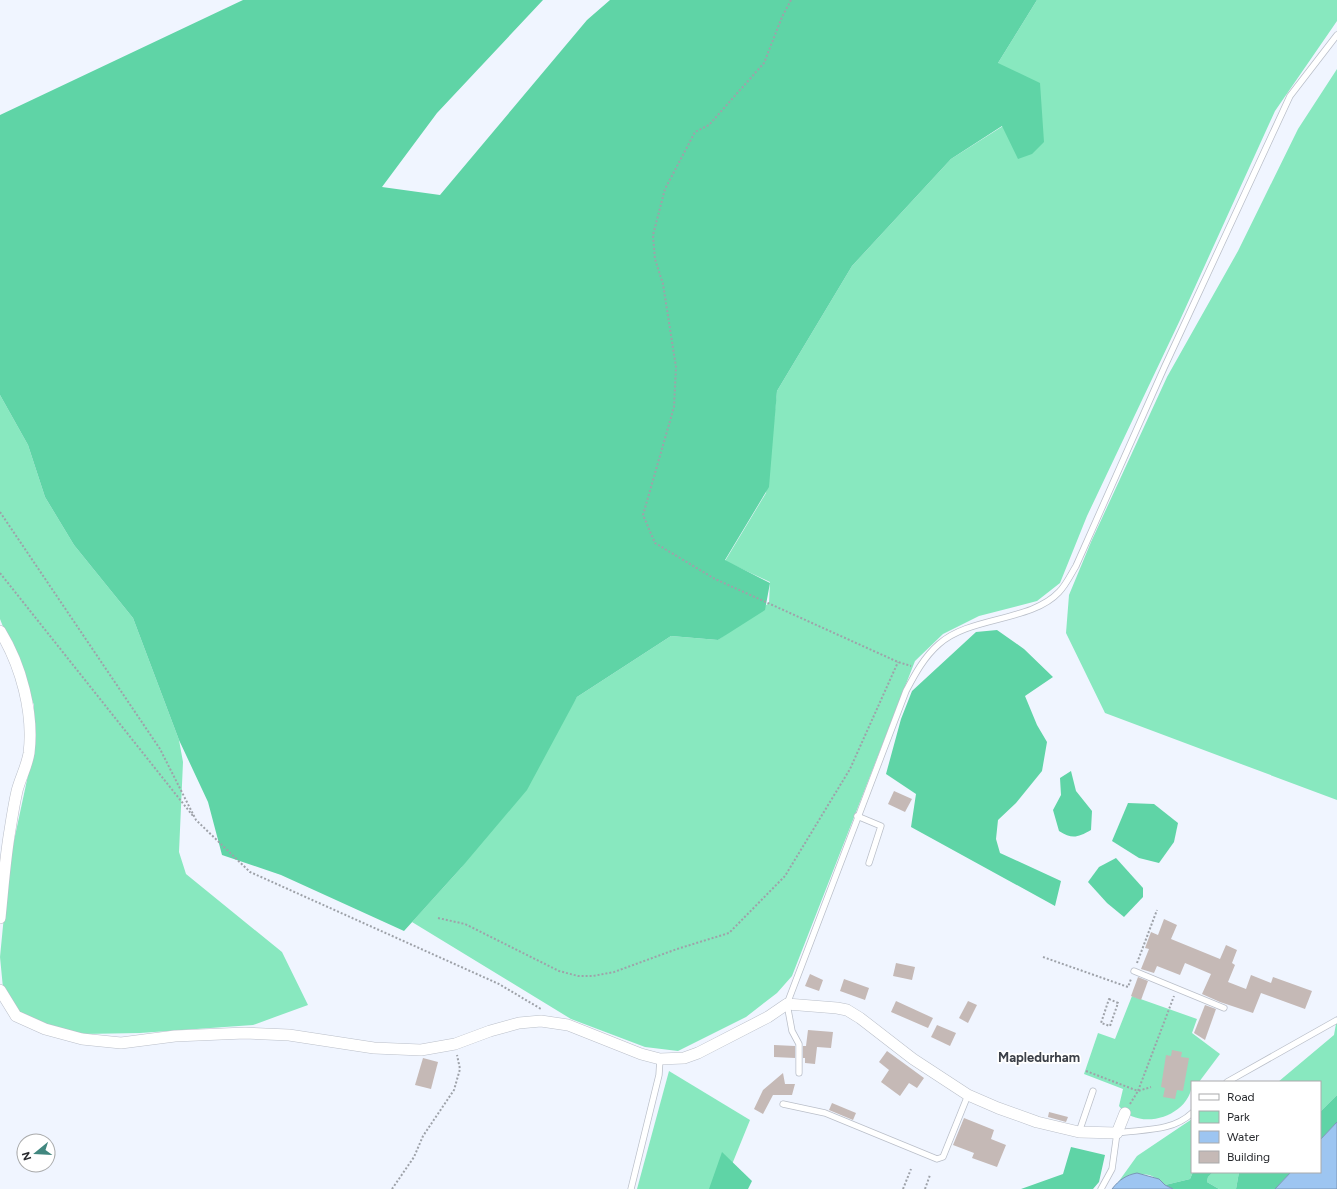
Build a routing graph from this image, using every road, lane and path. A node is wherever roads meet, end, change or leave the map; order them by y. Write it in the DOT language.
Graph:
graph roads {
  1 [pos="791,0"];
  2 [pos="1337,35"];
  3 [pos="0,512"];
  4 [pos="0,573"];
  5 [pos="0,631"];
  6 [pos="898,662"];
  7 [pos="918,668"];
  8 [pos="857,816"];
  9 [pos="196,820"];
  10 [pos="869,863"];
  11 [pos="1157,910"];
  12 [pos="0,918"];
  13 [pos="438,918"];
  14 [pos="1043,957"];
  15 [pos="1134,972"];
  16 [pos="1176,989"];
  17 [pos="0,990"];
  18 [pos="787,1004"];
  19 [pos="1224,1008"];
  20 [pos="542,1010"];
  21 [pos="1337,1020"];
  22 [pos="1101,1023"];
  23 [pos="455,1044"];
  24 [pos="660,1060"];
  25 [pos="1086,1071"];
  26 [pos="799,1073"];
  27 [pos="1228,1081"];
  28 [pos="1151,1087"];
  29 [pos="1093,1090"];
  30 [pos="1138,1091"];
  31 [pos="968,1095"];
  32 [pos="783,1104"];
  33 [pos="1124,1113"];
  34 [pos="1191,1114"];
  35 [pos="1079,1132"];
  36 [pos="1117,1133"];
  37 [pos="911,1169"];
  38 [pos="930,1175"];
  39 [pos="392,1189"];
  40 [pos="631,1189"];
  41 [pos="903,1189"];
  42 [pos="925,1189"];
  43 [pos="1101,1189"];
  1 -- 6 [label="path"];
  2 -- 7 [label="lane"];
  3 -- 9 [label="path"];
  4 -- 9 [label="path"];
  5 -- 12 [label="street"];
  6 -- 7 [label="path"];
  6 -- 13 [label="path"];
  7 -- 8 [label="lane"];
  8 -- 10 [label="lane"];
  8 -- 18 [label="lane"];
  9 -- 20 [label="path"];
  11 -- 15 [label="path"];
  14 -- 15 [label="path"];
  15 -- 16 [label="lane"];
  16 -- 19 [label="lane"];
  16 -- 30 [label="path"];
  17 -- 23 [label="street"];
  18 -- 24 [label="street"];
  18 -- 26 [label="lane"];
  18 -- 31 [label="street"];
  21 -- 27 [label="lane"];
  22 -- 22 [label="path"];
  23 -- 24 [label="street"];
  23 -- 39 [label="path"];
  24 -- 40 [label="lane"];
  25 -- 30 [label="path"];
  28 -- 30 [label="path"];
  29 -- 35 [label="lane"];
  30 -- 33 [label="path"];
  31 -- 32 [label="lane"];
  31 -- 35 [label="street"];
  33 -- 36 [label="street"];
  34 -- 36 [label="lane"];
  35 -- 36 [label="street"];
  36 -- 43 [label="lane"];
  37 -- 41 [label="path"];
  38 -- 42 [label="path"];
}
